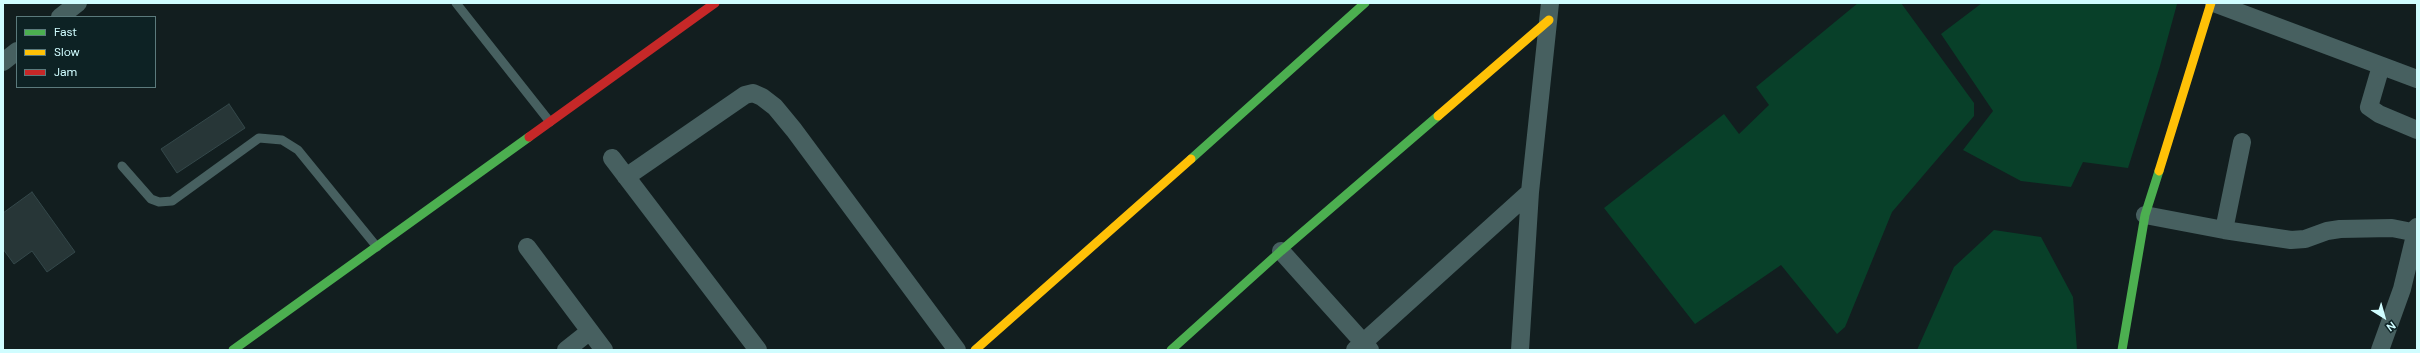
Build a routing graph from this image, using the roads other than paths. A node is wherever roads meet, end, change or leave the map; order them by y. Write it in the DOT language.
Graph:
graph roads {
  1 [pos="78,3"];
  2 [pos="456,3"];
  3 [pos="715,3"];
  4 [pos="1365,3"];
  5 [pos="2213,3"];
  6 [pos="1550,11"];
  7 [pos="61,16"];
  8 [pos="16,52"];
  9 [pos="3,62"];
  10 [pos="2381,66"];
  11 [pos="2417,79"];
  12 [pos="550,122"];
  13 [pos="2417,130"];
  14 [pos="2242,142"];
  15 [pos="612,158"];
  16 [pos="122,166"];
  17 [pos="626,177"];
  18 [pos="1530,192"];
  19 [pos="2145,215"];
  20 [pos="2224,230"];
  21 [pos="2416,231"];
  22 [pos="377,247"];
  23 [pos="527,247"];
  24 [pos="1281,251"];
  25 [pos="590,332"];
  26 [pos="1363,348"];
  27 [pos="233,350"];
  28 [pos="566,350"];
  29 [pos="604,350"];
  30 [pos="758,350"];
  31 [pos="957,350"];
  32 [pos="975,350"];
  33 [pos="1171,350"];
  34 [pos="1520,350"];
  35 [pos="2122,350"];
  36 [pos="2380,350"];
  1 -- 7 [label="street"];
  2 -- 12 [label="lane"];
  3 -- 12 [label="street"];
  4 -- 32 [label="street"];
  5 -- 10 [label="street"];
  5 -- 19 [label="street"];
  6 -- 18 [label="street"];
  6 -- 24 [label="street"];
  8 -- 9 [label="street"];
  10 -- 11 [label="street"];
  10 -- 13 [label="street"];
  12 -- 22 [label="street"];
  14 -- 20 [label="street"];
  15 -- 17 [label="street"];
  16 -- 22 [label="lane"];
  17 -- 30 [label="street"];
  17 -- 31 [label="street"];
  18 -- 26 [label="street"];
  18 -- 34 [label="street"];
  19 -- 20 [label="street"];
  19 -- 35 [label="street"];
  20 -- 21 [label="street"];
  21 -- 36 [label="street"];
  22 -- 27 [label="street"];
  23 -- 25 [label="street"];
  24 -- 26 [label="street"];
  24 -- 33 [label="street"];
  25 -- 28 [label="street"];
  25 -- 29 [label="street"];
}
